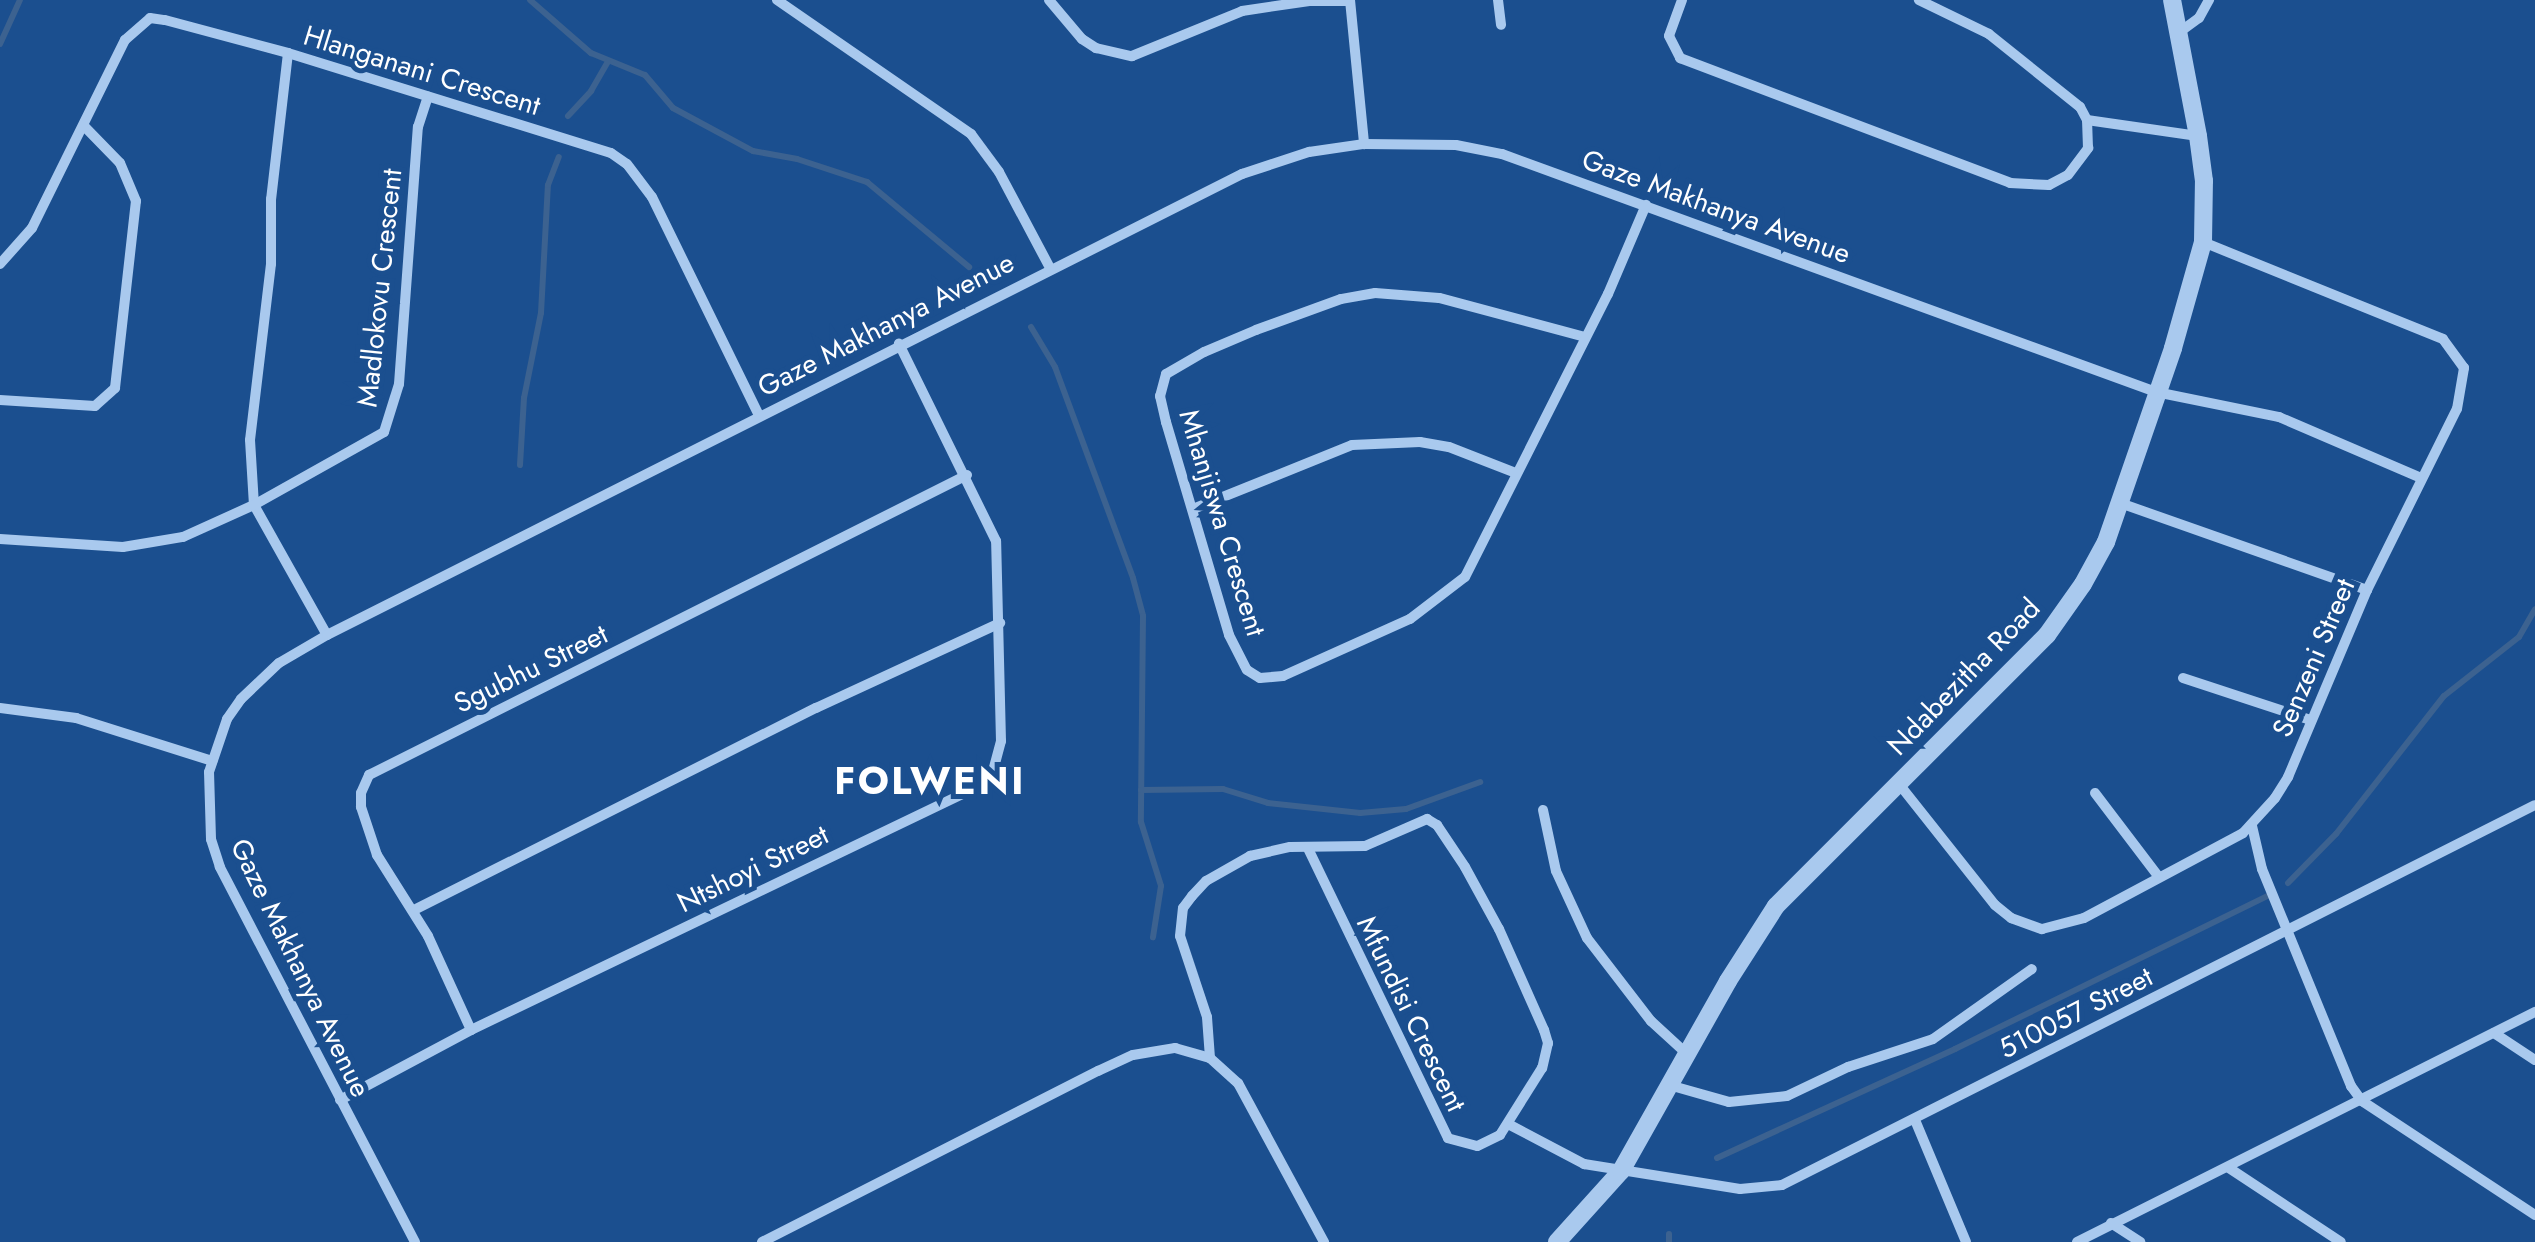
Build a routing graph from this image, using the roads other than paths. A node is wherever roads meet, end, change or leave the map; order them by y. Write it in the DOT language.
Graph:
graph roads {
  1 [pos="778,0"];
  2 [pos="1049,0"];
  3 [pos="1350,0"];
  4 [pos="1498,0"];
  5 [pos="1682,0"];
  6 [pos="1919,0"];
  7 [pos="2172,0"];
  8 [pos="2209,0"];
  9 [pos="1501,25"];
  10 [pos="2181,31"];
  11 [pos="288,53"];
  12 [pos="428,97"];
  13 [pos="2087,120"];
  14 [pos="84,126"];
  15 [pos="2198,136"];
  16 [pos="1364,144"];
  17 [pos="1646,205"];
  18 [pos="2203,242"];
  19 [pos="0,264"];
  20 [pos="1050,268"];
  21 [pos="1585,337"];
  22 [pos="900,344"];
  23 [pos="2156,392"];
  24 [pos="0,400"];
  25 [pos="759,415"];
  26 [pos="1516,473"];
  27 [pos="966,475"];
  28 [pos="2420,478"];
  29 [pos="2120,503"];
  30 [pos="254,506"];
  31 [pos="1193,509"];
  32 [pos="0,539"];
  33 [pos="2367,590"];
  34 [pos="1000,623"];
  35 [pos="327,635"];
  36 [pos="2184,678"];
  37 [pos="0,708"];
  38 [pos="2311,720"];
  39 [pos="212,761"];
  40 [pos="1899,784"];
  41 [pos="2095,793"];
  42 [pos="2535,805"];
  43 [pos="1543,810"];
  44 [pos="2252,826"];
  45 [pos="1308,848"];
  46 [pos="2158,876"];
  47 [pos="414,910"];
  48 [pos="2289,930"];
  49 [pos="2032,968"];
  50 [pos="2535,1012"];
  51 [pos="471,1030"];
  52 [pos="2494,1032"];
  53 [pos="1687,1054"];
  54 [pos="1210,1058"];
  55 [pos="2535,1060"];
  56 [pos="1669,1086"];
  57 [pos="340,1100"];
  58 [pos="2362,1101"];
  59 [pos="1915,1120"];
  60 [pos="1510,1125"];
  61 [pos="2229,1168"];
  62 [pos="1620,1172"];
  63 [pos="2535,1215"];
  64 [pos="2111,1222"];
  65 [pos="415,1242"];
  66 [pos="762,1242"];
  67 [pos="1324,1242"];
  68 [pos="1557,1242"];
  69 [pos="1966,1242"];
  70 [pos="2077,1242"];
  71 [pos="2140,1242"];
  72 [pos="2341,1242"];
  1 -- 20 [label="street"];
  2 -- 3 [label="street"];
  3 -- 16 [label="street"];
  4 -- 9 [label="street"];
  5 -- 13 [label="street"];
  6 -- 13 [label="street"];
  7 -- 10 [label="street, Ndabezitha Road"];
  8 -- 10 [label="street"];
  10 -- 15 [label="street, Ndabezitha Road"];
  11 -- 12 [label="street, Hlanganani Crescent"];
  11 -- 14 [label="street, Hlanganani Crescent"];
  11 -- 30 [label="street"];
  12 -- 25 [label="street, Hlanganani Crescent"];
  12 -- 30 [label="street, Madlokovu Crescent"];
  13 -- 15 [label="street"];
  14 -- 19 [label="street, Hlanganani Crescent"];
  14 -- 24 [label="street"];
  15 -- 18 [label="street, Ndabezitha Road"];
  16 -- 17 [label="street, Gaze Makhanya Avenue"];
  16 -- 20 [label="street, Gaze Makhanya Avenue"];
  17 -- 21 [label="street, Mhanjiswa Crescent"];
  17 -- 23 [label="street, Gaze Makhanya Avenue"];
  18 -- 23 [label="street, Ndabezitha Road"];
  18 -- 28 [label="street, Senzeni Street"];
  20 -- 22 [label="street, Gaze Makhanya Avenue"];
  21 -- 26 [label="street, Mhanjiswa Crescent"];
  21 -- 31 [label="street, Mhanjiswa Crescent"];
  22 -- 25 [label="street, Gaze Makhanya Avenue"];
  22 -- 27 [label="street, Ntshoyi Street"];
  23 -- 28 [label="street, Gaze Makhanya Avenue"];
  23 -- 29 [label="street, Ndabezitha Road"];
  25 -- 35 [label="street, Gaze Makhanya Avenue"];
  26 -- 31 [label="street"];
  26 -- 31 [label="street, Mhanjiswa Crescent"];
  27 -- 34 [label="street, Ntshoyi Street"];
  27 -- 47 [label="street, Sgubhu Street"];
  28 -- 33 [label="street, Senzeni Street"];
  29 -- 33 [label="street"];
  29 -- 40 [label="street, Ndabezitha Road"];
  30 -- 32 [label="street, Madlokovu Crescent"];
  30 -- 35 [label="street"];
  33 -- 38 [label="street, Senzeni Street"];
  34 -- 47 [label="street"];
  34 -- 51 [label="street, Ntshoyi Street"];
  35 -- 39 [label="street, Gaze Makhanya Avenue"];
  36 -- 38 [label="street"];
  37 -- 39 [label="street"];
  38 -- 44 [label="street, Senzeni Street"];
  39 -- 57 [label="street, Gaze Makhanya Avenue"];
  40 -- 46 [label="street, Senzeni Street"];
  40 -- 53 [label="street, Ndabezitha Road"];
  41 -- 46 [label="street"];
  42 -- 48 [label="street, 510057 Street"];
  43 -- 53 [label="street"];
  44 -- 46 [label="street, Senzeni Street"];
  44 -- 48 [label="street"];
  45 -- 54 [label="street"];
  45 -- 60 [label="street, Mfundisi Crescent"];
  45 -- 60 [label="street"];
  47 -- 51 [label="street, Sgubhu Street"];
  48 -- 58 [label="street"];
  48 -- 59 [label="street, 510057 Street"];
  49 -- 56 [label="street"];
  50 -- 52 [label="street"];
  51 -- 57 [label="street, Ntshoyi Street"];
  52 -- 55 [label="street"];
  52 -- 58 [label="street"];
  53 -- 56 [label="street, Ndabezitha Road"];
  54 -- 66 [label="street"];
  54 -- 67 [label="street"];
  56 -- 62 [label="street, Ndabezitha Road"];
  57 -- 65 [label="street, Gaze Makhanya Avenue"];
  58 -- 61 [label="street"];
  58 -- 63 [label="street"];
  59 -- 62 [label="street, 510057 Street"];
  59 -- 69 [label="street"];
  60 -- 62 [label="street, 510057 Street"];
  61 -- 64 [label="street"];
  61 -- 72 [label="street"];
  62 -- 68 [label="street, Ndabezitha Road"];
  64 -- 70 [label="street"];
  64 -- 71 [label="street"];
}
